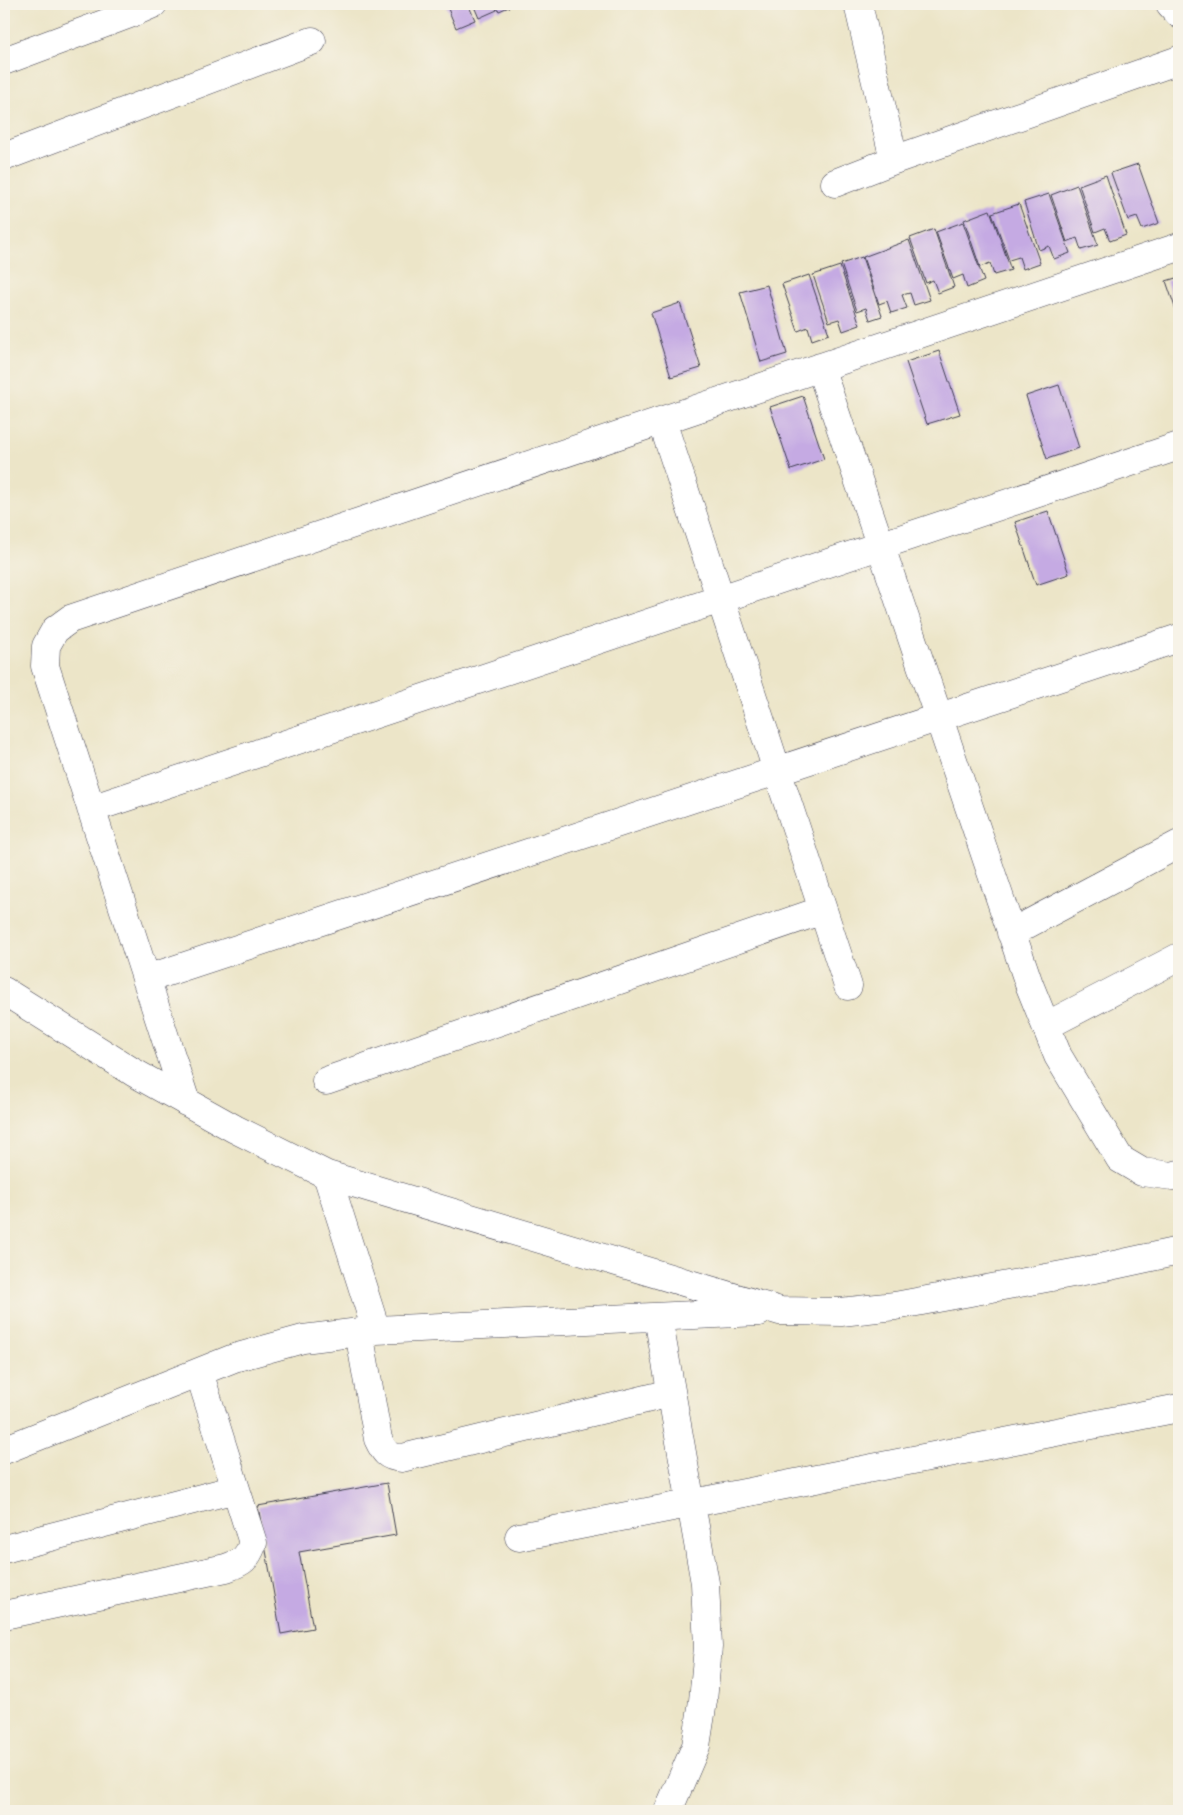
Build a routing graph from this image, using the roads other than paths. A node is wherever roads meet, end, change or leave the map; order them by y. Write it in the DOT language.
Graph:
graph roads {
  1 [pos="153,4"];
  2 [pos="858,4"];
  3 [pos="1170,4"];
  4 [pos="1179,14"];
  5 [pos="312,41"];
  6 [pos="1179,60"];
  7 [pos="4,61"];
  8 [pos="4,157"];
  9 [pos="894,160"];
  10 [pos="835,183"];
  11 [pos="1179,247"];
  12 [pos="820,368"];
  13 [pos="662,420"];
  14 [pos="1179,446"];
  15 [pos="880,545"];
  16 [pos="720,599"];
  17 [pos="1179,638"];
  18 [pos="939,718"];
  19 [pos="777,771"];
  20 [pos="91,809"];
  21 [pos="1179,844"];
  22 [pos="823,910"];
  23 [pos="1011,933"];
  24 [pos="1179,957"];
  25 [pos="146,979"];
  26 [pos="848,986"];
  27 [pos="4,991"];
  28 [pos="1046,1026"];
  29 [pos="326,1081"];
  30 [pos="186,1102"];
  31 [pos="1179,1174"];
  32 [pos="327,1175"];
  33 [pos="1179,1251"];
  34 [pos="780,1311"];
  35 [pos="658,1317"];
  36 [pos="368,1331"];
  37 [pos="199,1372"];
  38 [pos="671,1393"];
  39 [pos="1179,1408"];
  40 [pos="4,1450"];
  41 [pos="236,1489"];
  42 [pos="691,1505"];
  43 [pos="519,1538"];
  44 [pos="4,1549"];
  45 [pos="4,1615"];
  46 [pos="668,1811"];
  1 -- 7 [label="street"];
  2 -- 9 [label="street"];
  3 -- 4 [label="street"];
  5 -- 8 [label="street"];
  6 -- 9 [label="street"];
  9 -- 10 [label="street"];
  11 -- 12 [label="street"];
  12 -- 13 [label="street"];
  12 -- 15 [label="street"];
  13 -- 16 [label="street"];
  13 -- 20 [label="street"];
  14 -- 15 [label="street"];
  15 -- 16 [label="street"];
  15 -- 18 [label="street"];
  16 -- 19 [label="street"];
  16 -- 20 [label="street"];
  17 -- 18 [label="street"];
  18 -- 19 [label="street"];
  18 -- 23 [label="street"];
  19 -- 22 [label="street"];
  19 -- 25 [label="street"];
  20 -- 25 [label="street"];
  21 -- 23 [label="street"];
  22 -- 26 [label="street"];
  22 -- 29 [label="street"];
  23 -- 28 [label="street"];
  24 -- 28 [label="street"];
  25 -- 30 [label="street"];
  27 -- 30 [label="street"];
  28 -- 31 [label="street"];
  30 -- 32 [label="street"];
  32 -- 34 [label="street"];
  32 -- 36 [label="street"];
  33 -- 34 [label="street"];
  34 -- 35 [label="street"];
  35 -- 36 [label="street"];
  35 -- 38 [label="street"];
  36 -- 37 [label="street"];
  36 -- 38 [label="street"];
  37 -- 40 [label="street"];
  37 -- 41 [label="street"];
  38 -- 42 [label="street"];
  39 -- 42 [label="street"];
  41 -- 44 [label="street"];
  41 -- 45 [label="street"];
  42 -- 43 [label="street"];
  42 -- 46 [label="street"];
}
